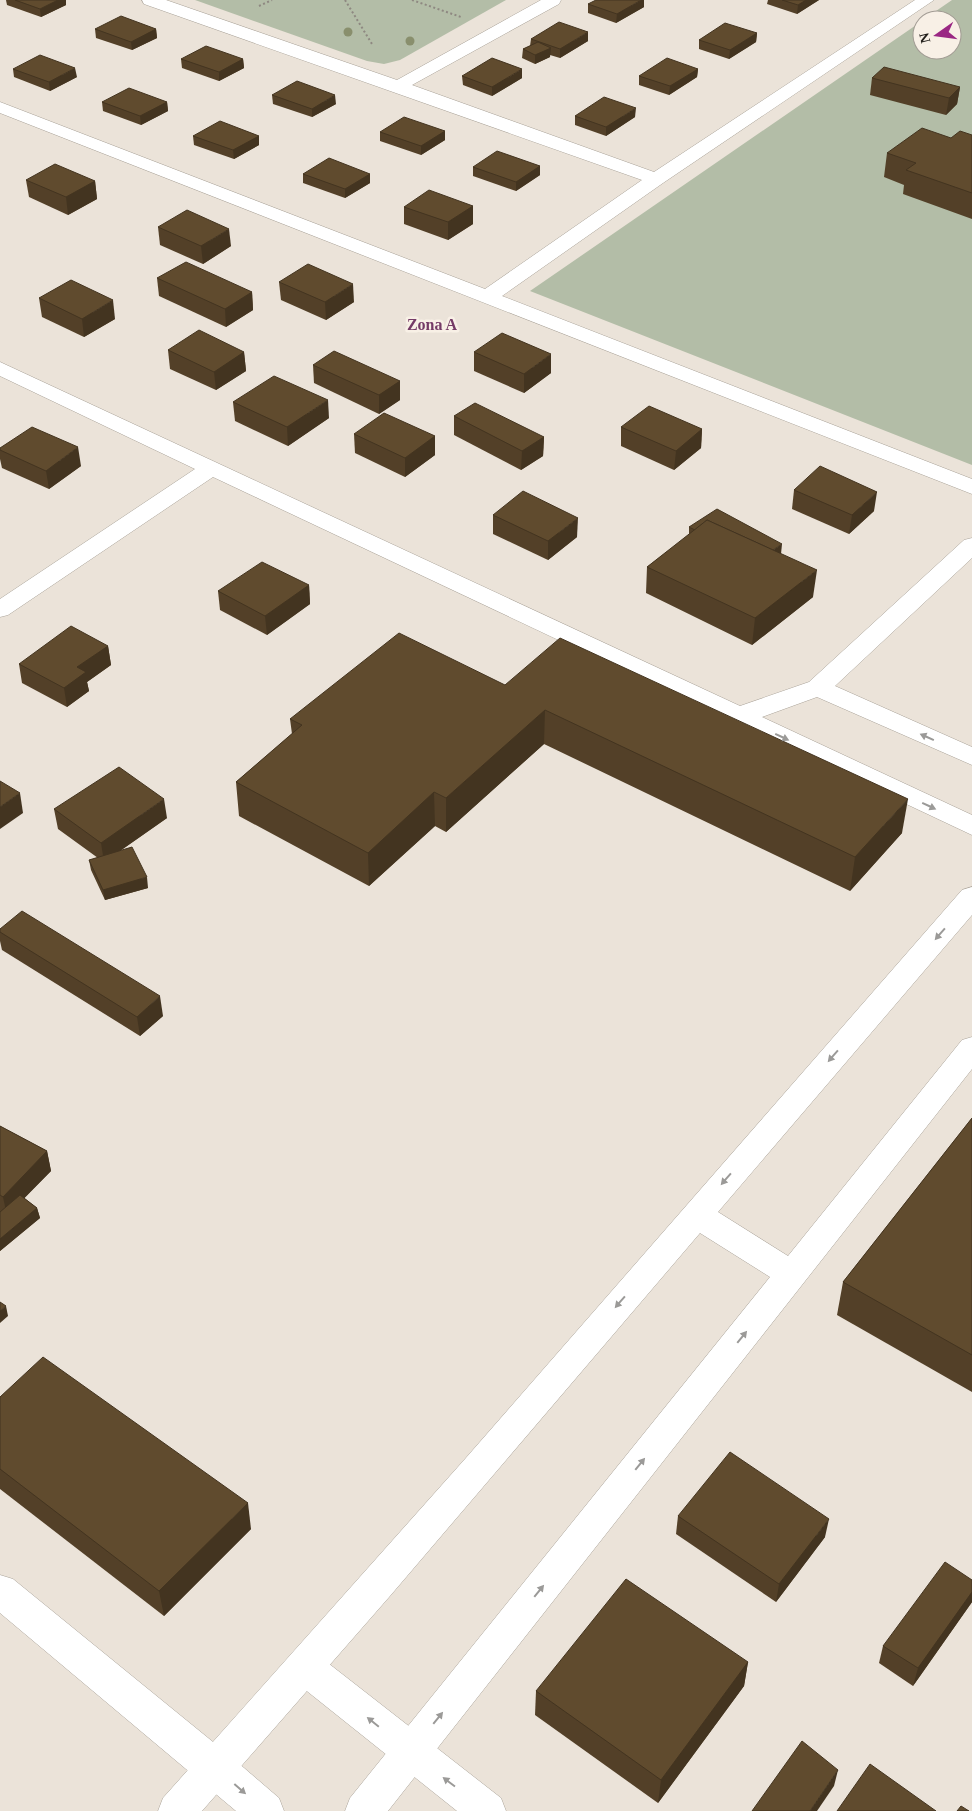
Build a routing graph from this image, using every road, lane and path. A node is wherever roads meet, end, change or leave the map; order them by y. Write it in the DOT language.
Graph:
graph roads {
  1 [pos="150,0"];
  2 [pos="345,0"];
  3 [pos="412,0"];
  4 [pos="553,0"];
  5 [pos="926,0"];
  6 [pos="499,30"];
  7 [pos="374,48"];
  8 [pos="398,86"];
  9 [pos="0,107"];
  10 [pos="656,179"];
  11 [pos="487,297"];
  12 [pos="0,368"];
  13 [pos="211,468"];
  14 [pos="972,487"];
  15 [pos="972,546"];
  16 [pos="0,610"];
  17 [pos="818,688"];
  18 [pos="738,716"];
  19 [pos="972,757"];
  20 [pos="972,826"];
  21 [pos="972,897"];
  22 [pos="972,1048"];
  23 [pos="696,1214"];
  24 [pos="791,1274"];
  25 [pos="0,1590"];
  26 [pos="306,1668"];
  27 [pos="410,1753"];
  28 [pos="216,1768"];
  29 [pos="177,1811"];
  30 [pos="265,1811"];
  31 [pos="364,1811"];
  32 [pos="487,1811"];
  1 -- 8 [label="street"];
  2 -- 7 [label="path"];
  3 -- 6 [label="path"];
  4 -- 6 [label="street"];
  5 -- 10 [label="street"];
  6 -- 8 [label="street"];
  8 -- 10 [label="street"];
  9 -- 11 [label="street"];
  10 -- 11 [label="street"];
  11 -- 14 [label="street"];
  12 -- 13 [label="street"];
  13 -- 16 [label="street"];
  13 -- 18 [label="street"];
  15 -- 17 [label="street"];
  17 -- 18 [label="street"];
  19 -- 17 [label="street, one-way"];
  18 -- 20 [label="street, one-way"];
  21 -- 23 [label="street, one-way"];
  22 -- 24 [label="street"];
  23 -- 24 [label="street"];
  23 -- 26 [label="street, one-way"];
  27 -- 24 [label="street, one-way"];
  25 -- 28 [label="street"];
  27 -- 26 [label="street, one-way"];
  26 -- 28 [label="street"];
  27 -- 31 [label="street"];
  32 -- 27 [label="street, one-way"];
  28 -- 29 [label="street"];
  28 -- 30 [label="street, one-way"];
}
